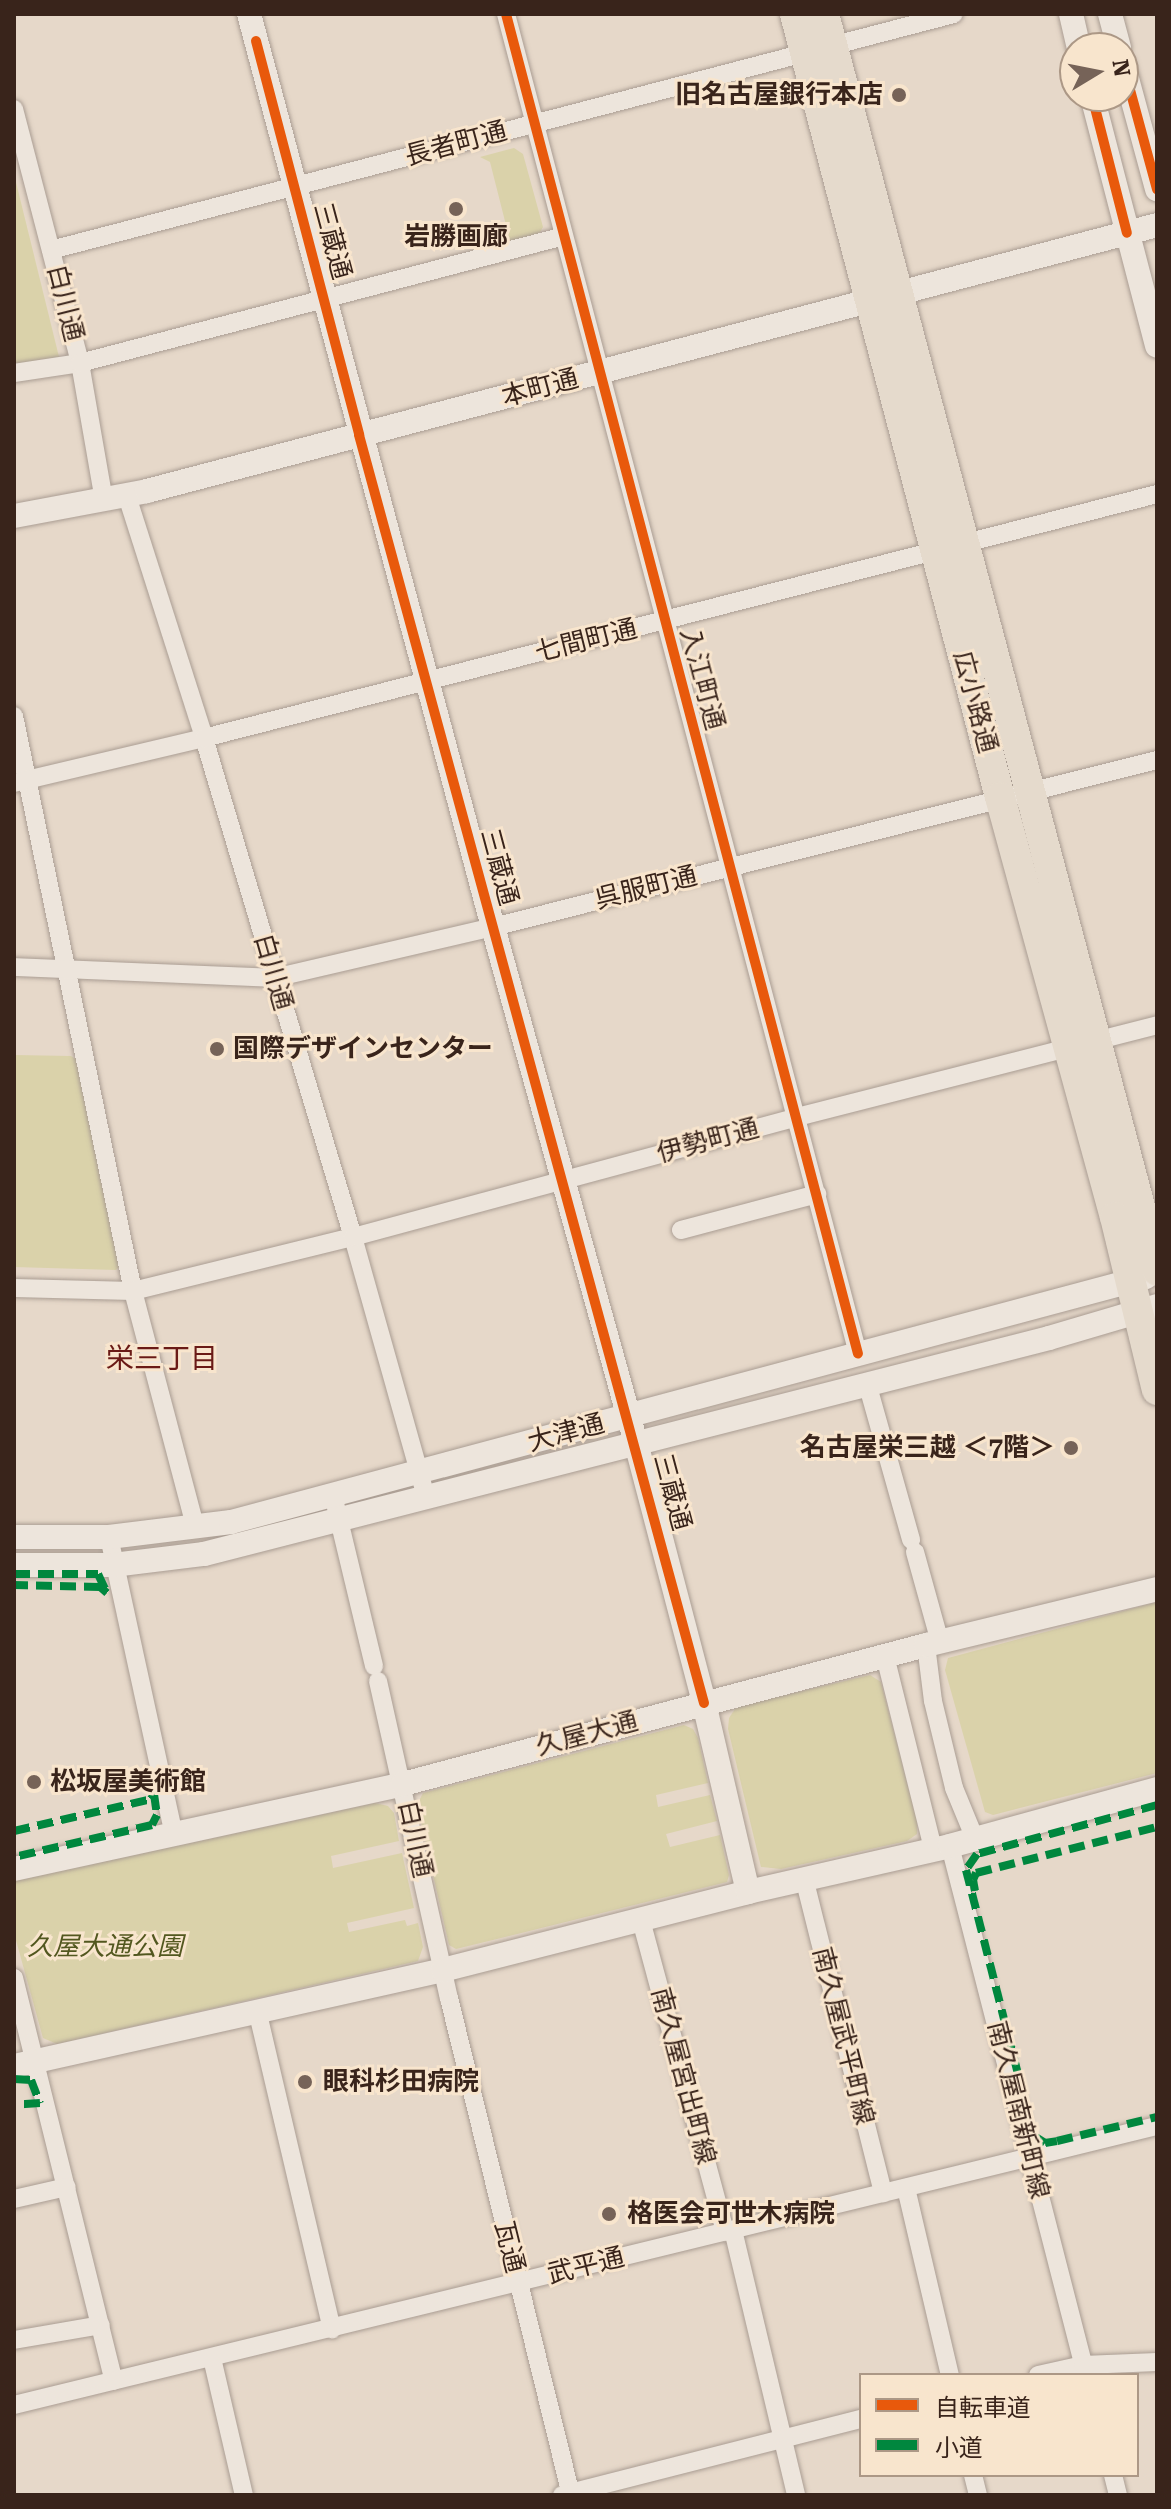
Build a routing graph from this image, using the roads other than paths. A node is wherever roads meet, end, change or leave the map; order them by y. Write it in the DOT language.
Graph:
graph roads {
  1 [pos="249,14"];
  2 [pos="506,14"];
  3 [pos="795,14"];
  4 [pos="824,14"];
  5 [pos="954,14"];
  6 [pos="818,48"];
  7 [pos="14,109"];
  8 [pos="1096,112"];
  9 [pos="1136,112"];
  10 [pos="534,123"];
  11 [pos="295,185"];
  12 [pos="1157,189"];
  13 [pos="1157,225"];
  14 [pos="1127,233"];
  15 [pos="564,236"];
  16 [pos="51,250"];
  17 [pos="324,299"];
  18 [pos="884,299"];
  19 [pos="1157,346"];
  20 [pos="80,363"];
  21 [pos="601,372"];
  22 [pos="14,373"];
  23 [pos="359,435"];
  24 [pos="1157,494"];
  25 [pos="116,498"];
  26 [pos="14,516"];
  27 [pos="950,548"];
  28 [pos="665,620"];
  29 [pos="426,681"];
  30 [pos="14,716"];
  31 [pos="204,738"];
  32 [pos="1157,760"];
  33 [pos="21,783"];
  34 [pos="1030,790"];
  35 [pos="1000,797"];
  36 [pos="728,867"];
  37 [pos="493,927"];
  38 [pos="14,967"];
  39 [pos="66,970"];
  40 [pos="274,978"];
  41 [pos="1157,1025"];
  42 [pos="1083,1045"];
  43 [pos="797,1117"];
  44 [pos="563,1179"];
  45 [pos="817,1194"];
  46 [pos="681,1230"];
  47 [pos="353,1237"];
  48 [pos="1148,1275"];
  49 [pos="14,1288"];
  50 [pos="133,1291"];
  51 [pos="1146,1310"];
  52 [pos="858,1354"];
  53 [pos="867,1383"];
  54 [pos="1157,1390"];
  55 [pos="628,1416"];
  56 [pos="636,1443"];
  57 [pos="419,1471"];
  58 [pos="333,1495"];
  59 [pos="426,1497"];
  60 [pos="338,1520"];
  61 [pos="195,1526"];
  62 [pos="14,1537"];
  63 [pos="109,1537"];
  64 [pos="14,1565"];
  65 [pos="113,1565"];
  66 [pos="1157,1589"];
  67 [pos="933,1643"];
  68 [pos="885,1656"];
  69 [pos="704,1703"];
  70 [pos="403,1784"];
  71 [pos="1157,1789"];
  72 [pos="174,1834"];
  73 [pos="975,1839"];
  74 [pos="941,1848"];
  75 [pos="14,1869"];
  76 [pos="804,1878"];
  77 [pos="748,1892"];
  78 [pos="641,1920"];
  79 [pos="443,1970"];
  80 [pos="14,1978"];
  81 [pos="449,1998"];
  82 [pos="258,2014"];
  83 [pos="24,2064"];
  84 [pos="1157,2126"];
  85 [pos="1030,2157"];
  86 [pos="67,2187"];
  87 [pos="906,2188"];
  88 [pos="883,2193"];
  89 [pos="14,2199"];
  90 [pos="729,2231"];
  91 [pos="518,2283"];
  92 [pos="101,2325"];
  93 [pos="332,2329"];
  94 [pos="14,2340"];
  95 [pos="212,2358"];
  96 [pos="1157,2362"];
  97 [pos="1084,2370"];
  98 [pos="950,2373"];
  99 [pos="1056,2373"];
  100 [pos="114,2381"];
  101 [pos="14,2405"];
  102 [pos="859,2420"];
  103 [pos="783,2440"];
  104 [pos="568,2494"];
  105 [pos="244,2495"];
  106 [pos="796,2495"];
  1 -- 11 [label="street, 三蔵通"];
  2 -- 10 [label="street, 入江町通"];
  3 -- 6 [label="main road, 広小路通"];
  4 -- 6 [label="main road, 広小路通"];
  5 -- 6 [label="street, 長者町通"];
  6 -- 10 [label="street, 長者町通"];
  6 -- 18 [label="main road, 広小路通"];
  7 -- 16 [label="street, 白川通"];
  8 -- 14 [label="street"];
  9 -- 12 [label="street"];
  10 -- 11 [label="street, 長者町通"];
  10 -- 15 [label="street, 入江町通"];
  11 -- 16 [label="street, 長者町通"];
  11 -- 17 [label="street, 三蔵通"];
  13 -- 14 [label="street, 本町通"];
  14 -- 18 [label="street, 本町通"];
  14 -- 19 [label="street"];
  15 -- 17 [label="street"];
  15 -- 21 [label="street, 入江町通"];
  16 -- 20 [label="street, 白川通"];
  17 -- 20 [label="street"];
  17 -- 23 [label="street, 三蔵通"];
  18 -- 21 [label="street, 本町通"];
  18 -- 27 [label="main road, 広小路通"];
  20 -- 22 [label="street"];
  20 -- 25 [label="street, 白川通"];
  21 -- 23 [label="street, 本町通"];
  21 -- 28 [label="street, 入江町通"];
  23 -- 25 [label="street, 本町通"];
  23 -- 29 [label="street, 三蔵通"];
  24 -- 27 [label="street, 七間町通"];
  25 -- 26 [label="street, 本町通"];
  25 -- 31 [label="street, 白川通"];
  27 -- 28 [label="street, 七間町通"];
  27 -- 34 [label="main road, 広小路通"];
  27 -- 35 [label="main road, 広小路通"];
  28 -- 29 [label="street, 七間町通"];
  28 -- 36 [label="street, 入江町通"];
  29 -- 31 [label="street, 七間町通"];
  29 -- 37 [label="street, 三蔵通"];
  30 -- 33 [label="street"];
  31 -- 33 [label="street, 七間町通"];
  31 -- 40 [label="street, 白川通"];
  32 -- 34 [label="street, 呉服町通"];
  33 -- 39 [label="street"];
  34 -- 35 [label="street, 呉服町通"];
  34 -- 42 [label="main road, 広小路通"];
  35 -- 36 [label="street, 呉服町通"];
  35 -- 42 [label="main road, 広小路通"];
  36 -- 37 [label="street, 呉服町通"];
  36 -- 43 [label="street, 入江町通"];
  37 -- 40 [label="street, 呉服町通"];
  37 -- 44 [label="street, 三蔵通"];
  38 -- 39 [label="street, 呉服町通"];
  39 -- 40 [label="street, 呉服町通"];
  39 -- 50 [label="street"];
  40 -- 47 [label="street, 白川通"];
  41 -- 42 [label="street, 伊勢町通"];
  42 -- 43 [label="street, 伊勢町通"];
  42 -- 48 [label="main road, 広小路通"];
  43 -- 44 [label="street, 伊勢町通"];
  43 -- 45 [label="street, 入江町通"];
  44 -- 47 [label="street, 伊勢町通"];
  44 -- 55 [label="street, 三蔵通"];
  45 -- 46 [label="street"];
  45 -- 52 [label="street, 入江町通"];
  47 -- 50 [label="street, 伊勢町通"];
  47 -- 57 [label="street, 白川通"];
  48 -- 51 [label="main road, 広小路通"];
  48 -- 52 [label="street, 大津通"];
  49 -- 50 [label="street, 伊勢町通"];
  50 -- 61 [label="street"];
  51 -- 53 [label="street, 大津通"];
  51 -- 54 [label="main road, 広小路通"];
  52 -- 55 [label="street, 大津通"];
  53 -- 56 [label="street, 大津通"];
  53 -- 67 [label="street"];
  55 -- 56 [label="street, 三蔵通"];
  55 -- 57 [label="street, 大津通"];
  56 -- 59 [label="street, 大津通"];
  56 -- 69 [label="street, 三蔵通"];
  57 -- 58 [label="street, 大津通"];
  57 -- 59 [label="street, 白川通"];
  58 -- 60 [label="street, 白川通"];
  58 -- 61 [label="street, 大津通"];
  59 -- 60 [label="street, 大津通"];
  60 -- 65 [label="street, 大津通"];
  60 -- 70 [label="street, 白川通"];
  61 -- 63 [label="street, 大津通"];
  62 -- 63 [label="street, 大津通"];
  63 -- 65 [label="street"];
  64 -- 65 [label="street, 大津通"];
  65 -- 72 [label="street"];
  66 -- 67 [label="street, 久屋大通"];
  67 -- 68 [label="street, 久屋大通"];
  67 -- 73 [label="street"];
  68 -- 69 [label="street, 久屋大通"];
  68 -- 74 [label="street, 南久屋南新町線"];
  69 -- 70 [label="street, 久屋大通"];
  69 -- 77 [label="street, 三蔵通"];
  70 -- 72 [label="street, 久屋大通"];
  70 -- 79 [label="street, 白川通"];
  71 -- 73 [label="street"];
  72 -- 75 [label="street, 久屋大通"];
  73 -- 74 [label="street"];
  74 -- 76 [label="street"];
  74 -- 85 [label="street, 南久屋南新町線"];
  76 -- 77 [label="street"];
  76 -- 88 [label="street, 南久屋武平町線"];
  77 -- 78 [label="street"];
  78 -- 79 [label="street"];
  78 -- 90 [label="street, 南久屋宮出町線"];
  79 -- 81 [label="street, 白川通"];
  79 -- 82 [label="street"];
  80 -- 83 [label="street"];
  81 -- 91 [label="street, 瓦通"];
  82 -- 83 [label="street"];
  82 -- 93 [label="street"];
  83 -- 86 [label="street"];
  84 -- 85 [label="street, 武平通"];
  85 -- 87 [label="street, 武平通"];
  85 -- 97 [label="street, 南久屋南新町線"];
  86 -- 89 [label="street"];
  86 -- 92 [label="street"];
  87 -- 88 [label="street, 武平通"];
  87 -- 98 [label="street"];
  88 -- 90 [label="street, 武平通"];
  90 -- 91 [label="street, 武平通"];
  90 -- 103 [label="street"];
  91 -- 93 [label="street, 武平通"];
  91 -- 104 [label="street, 瓦通"];
  92 -- 94 [label="street"];
  92 -- 100 [label="street"];
  93 -- 95 [label="street, 武平通"];
  95 -- 100 [label="street, 武平通"];
  95 -- 105 [label="street"];
  96 -- 97 [label="street"];
  97 -- 99 [label="street"];
  100 -- 101 [label="street, 武平通"];
  102 -- 103 [label="street"];
  103 -- 104 [label="street"];
  103 -- 106 [label="street"];
}
